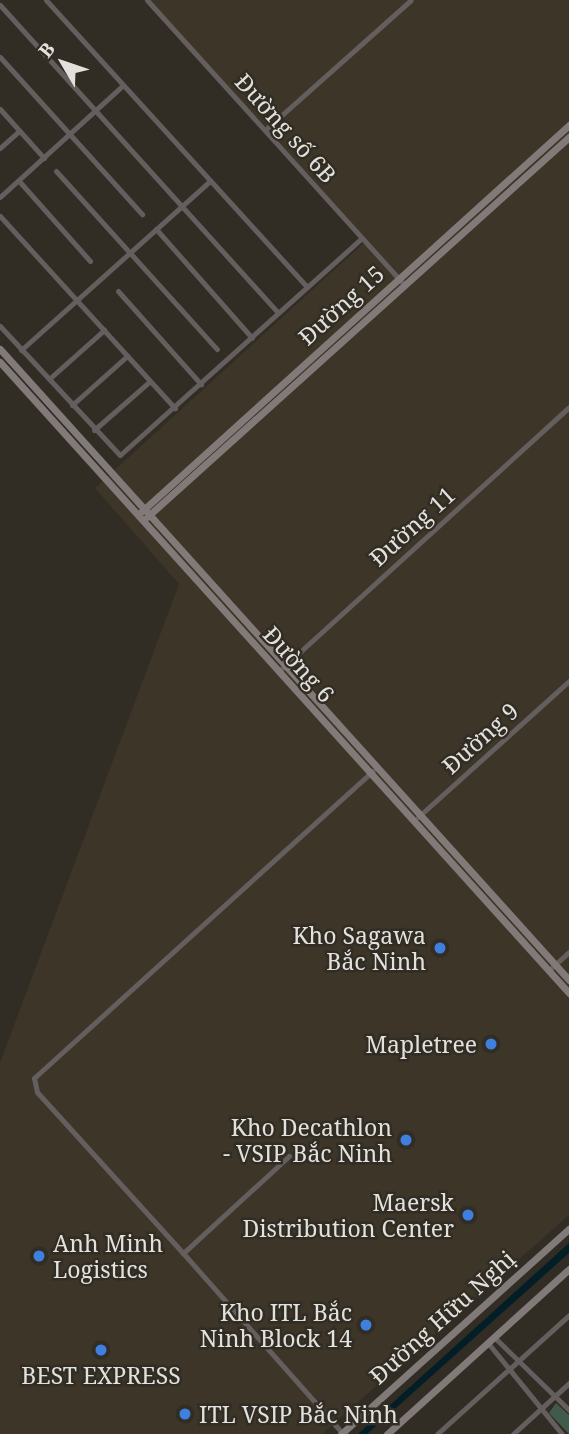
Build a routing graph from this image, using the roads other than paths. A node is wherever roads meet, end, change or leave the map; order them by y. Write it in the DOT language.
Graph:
graph roads {
  1 [pos="5,0"];
  2 [pos="46,0"];
  3 [pos="147,0"];
  4 [pos="411,0"];
  5 [pos="0,5"];
  6 [pos="0,57"];
  7 [pos="123,85"];
  8 [pos="0,109"];
  9 [pos="96,111"];
  10 [pos="569,125"];
  11 [pos="265,130"];
  12 [pos="19,131"];
  13 [pos="70,135"];
  14 [pos="569,136"];
  15 [pos="0,148"];
  16 [pos="44,158"];
  17 [pos="56,172"];
  18 [pos="19,181"];
  19 [pos="210,181"];
  20 [pos="0,197"];
  21 [pos="182,206"];
  22 [pos="142,214"];
  23 [pos="0,216"];
  24 [pos="156,229"];
  25 [pos="362,238"];
  26 [pos="130,253"];
  27 [pos="90,261"];
  28 [pos="402,282"];
  29 [pos="307,288"];
  30 [pos="118,292"];
  31 [pos="77,301"];
  32 [pos="278,313"];
  33 [pos="0,327"];
  34 [pos="104,330"];
  35 [pos="252,338"];
  36 [pos="0,349"];
  37 [pos="217,349"];
  38 [pos="21,350"];
  39 [pos="127,356"];
  40 [pos="0,362"];
  41 [pos="49,379"];
  42 [pos="150,381"];
  43 [pos="201,384"];
  44 [pos="72,405"];
  45 [pos="569,407"];
  46 [pos="175,408"];
  47 [pos="94,430"];
  48 [pos="144,514"];
  49 [pos="282,668"];
  50 [pos="569,681"];
  51 [pos="377,766"];
  52 [pos="371,772"];
  53 [pos="421,814"];
  54 [pos="414,821"];
  55 [pos="569,952"];
  56 [pos="552,967"];
  57 [pos="569,980"];
  58 [pos="569,993"];
  59 [pos="289,1156"];
  60 [pos="569,1229"];
  61 [pos="183,1253"];
  62 [pos="569,1269"];
  63 [pos="569,1315"];
  64 [pos="491,1340"];
  65 [pos="517,1362"];
  66 [pos="511,1367"];
  67 [pos="569,1383"];
  68 [pos="554,1396"];
  69 [pos="540,1409"];
  70 [pos="569,1410"];
  71 [pos="341,1433"];
  72 [pos="387,1434"];
  73 [pos="438,1434"];
  74 [pos="513,1434"];
  75 [pos="562,1434"];
  1 -- 5 [label="street"];
  2 -- 7 [label="street"];
  3 -- 11 [label="street, Đường số 6B"];
  4 -- 11 [label="street"];
  5 -- 9 [label="street"];
  6 -- 13 [label="street"];
  7 -- 9 [label="street"];
  7 -- 19 [label="street"];
  8 -- 12 [label="street"];
  9 -- 13 [label="street"];
  9 -- 21 [label="street"];
  10 -- 28 [label="main road, Đường 15"];
  11 -- 25 [label="street, Đường số 6B"];
  12 -- 15 [label="street"];
  12 -- 16 [label="street"];
  13 -- 16 [label="street"];
  13 -- 22 [label="street"];
  14 -- 28 [label="main road, Đường 15"];
  16 -- 18 [label="street"];
  17 -- 26 [label="street"];
  18 -- 20 [label="street"];
  18 -- 27 [label="street"];
  19 -- 21 [label="street"];
  19 -- 29 [label="street"];
  21 -- 24 [label="street"];
  21 -- 32 [label="street"];
  23 -- 31 [label="street"];
  24 -- 26 [label="street"];
  24 -- 35 [label="street"];
  25 -- 28 [label="street, Đường số 6B"];
  25 -- 29 [label="street"];
  26 -- 31 [label="street"];
  26 -- 37 [label="street"];
  28 -- 48 [label="main road, Đường 15"];
  29 -- 32 [label="street"];
  30 -- 43 [label="street"];
  31 -- 34 [label="street"];
  31 -- 38 [label="street"];
  32 -- 35 [label="street"];
  33 -- 38 [label="street"];
  34 -- 39 [label="street"];
  34 -- 41 [label="street"];
  35 -- 43 [label="street"];
  36 -- 48 [label="main road, Đường 6"];
  38 -- 41 [label="street"];
  39 -- 42 [label="street"];
  39 -- 44 [label="street"];
  40 -- 48 [label="main road, Đường 6"];
  41 -- 44 [label="street"];
  42 -- 46 [label="street"];
  42 -- 47 [label="street"];
  43 -- 46 [label="street"];
  44 -- 47 [label="street"];
  45 -- 49 [label="street, Đường 11"];
  46 -- 47 [label="street"];
  48 -- 49 [label="main road, Đường 6"];
  49 -- 51 [label="main road, Đường 6"];
  49 -- 52 [label="main road, Đường 6"];
  50 -- 53 [label="street, Đường 9"];
  51 -- 52 [label="street"];
  51 -- 53 [label="main road, Đường 6"];
  52 -- 54 [label="main road, Đường 6"];
  52 -- 61 [label="street"];
  53 -- 54 [label="street, Đường 9"];
  53 -- 56 [label="main road, Đường 6"];
  54 -- 56 [label="main road, Đường 6"];
  55 -- 56 [label="street"];
  56 -- 57 [label="main road, Đường 6"];
  56 -- 58 [label="main road, Đường 6"];
  59 -- 61 [label="street"];
  60 -- 71 [label="main road, Đường Hữu Nghị"];
  61 -- 71 [label="street"];
  62 -- 64 [label="main road"];
  63 -- 65 [label="street"];
  64 -- 65 [label="street"];
  64 -- 66 [label="street"];
  64 -- 72 [label="main road"];
  65 -- 66 [label="street"];
  65 -- 68 [label="street"];
  66 -- 69 [label="street"];
  66 -- 73 [label="street"];
  67 -- 68 [label="street"];
  68 -- 69 [label="street"];
  68 -- 70 [label="street"];
  69 -- 74 [label="street"];
  69 -- 75 [label="street"];
}
